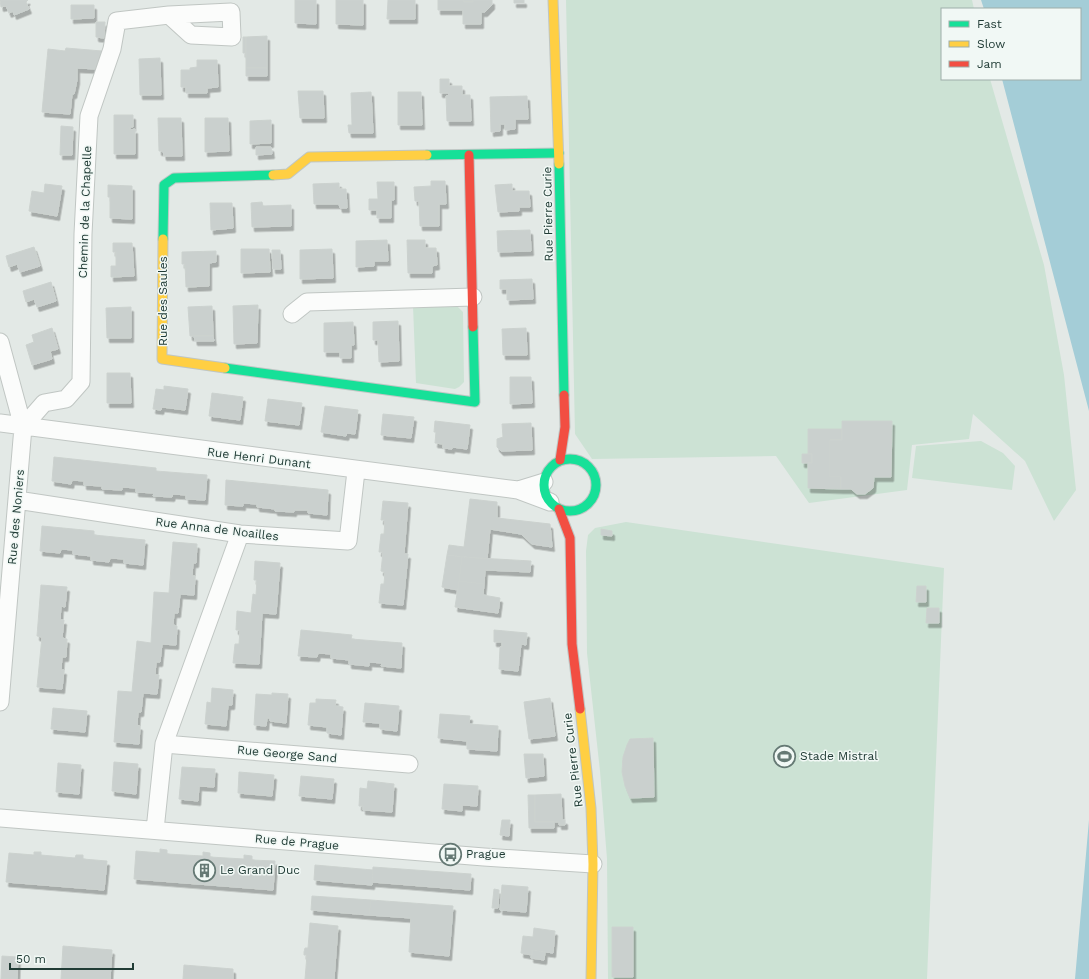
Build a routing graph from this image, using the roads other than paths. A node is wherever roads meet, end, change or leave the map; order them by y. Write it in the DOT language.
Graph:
graph roads {
  1 [pos="553,0"];
  2 [pos="169,15"];
  3 [pos="559,153"];
  4 [pos="469,155"];
  5 [pos="473,297"];
  6 [pos="292,314"];
  7 [pos="0,342"];
  8 [pos="0,423"];
  9 [pos="23,427"];
  10 [pos="565,427"];
  11 [pos="560,460"];
  12 [pos="578,460"];
  13 [pos="356,471"];
  14 [pos="544,482"];
  15 [pos="518,490"];
  16 [pos="17,500"];
  17 [pos="555,506"];
  18 [pos="582,508"];
  19 [pos="240,534"];
  20 [pos="570,538"];
  21 [pos="0,702"];
  22 [pos="164,744"];
  23 [pos="409,764"];
  24 [pos="0,818"];
  25 [pos="155,830"];
  26 [pos="593,864"];
  27 [pos="591,979"];
  1 -- 3 [label="street, Rue Pierre Curie"];
  2 -- 9 [label="street, Chemin de la Chapelle"];
  3 -- 4 [label="street, Rue des Saules"];
  3 -- 10 [label="street, Rue Pierre Curie"];
  4 -- 5 [label="street, Rue des Saules"];
  4 -- 5 [label="street, Rue des Saules"];
  5 -- 6 [label="street"];
  7 -- 9 [label="street, Rue des Noniers"];
  8 -- 9 [label="street, Rue Henri Dunant"];
  9 -- 13 [label="street, Rue Henri Dunant"];
  9 -- 16 [label="street, Rue des Noniers"];
  10 -- 11 [label="street, Rue Pierre Curie"];
  10 -- 12 [label="street, Rue Pierre Curie"];
  11 -- 12 [label="street"];
  11 -- 14 [label="street"];
  12 -- 18 [label="street"];
  13 -- 15 [label="street, Rue Henri Dunant"];
  13 -- 19 [label="street, Rue Anna de Noailles"];
  14 -- 15 [label="street, Rue Henri Dunant"];
  14 -- 17 [label="street"];
  15 -- 17 [label="street, Rue Henri Dunant"];
  16 -- 19 [label="street, Rue Anna de Noailles"];
  16 -- 21 [label="street, Rue des Noniers"];
  17 -- 18 [label="street"];
  17 -- 20 [label="street, Rue Pierre Curie"];
  18 -- 20 [label="street, Rue Pierre Curie"];
  19 -- 22 [label="street"];
  20 -- 26 [label="street, Rue Pierre Curie"];
  22 -- 23 [label="street, Rue George Sand"];
  22 -- 25 [label="street"];
  24 -- 25 [label="street, Rue de Prague"];
  25 -- 26 [label="street, Rue de Prague"];
  26 -- 27 [label="street, Rue Pierre Curie"];
}
